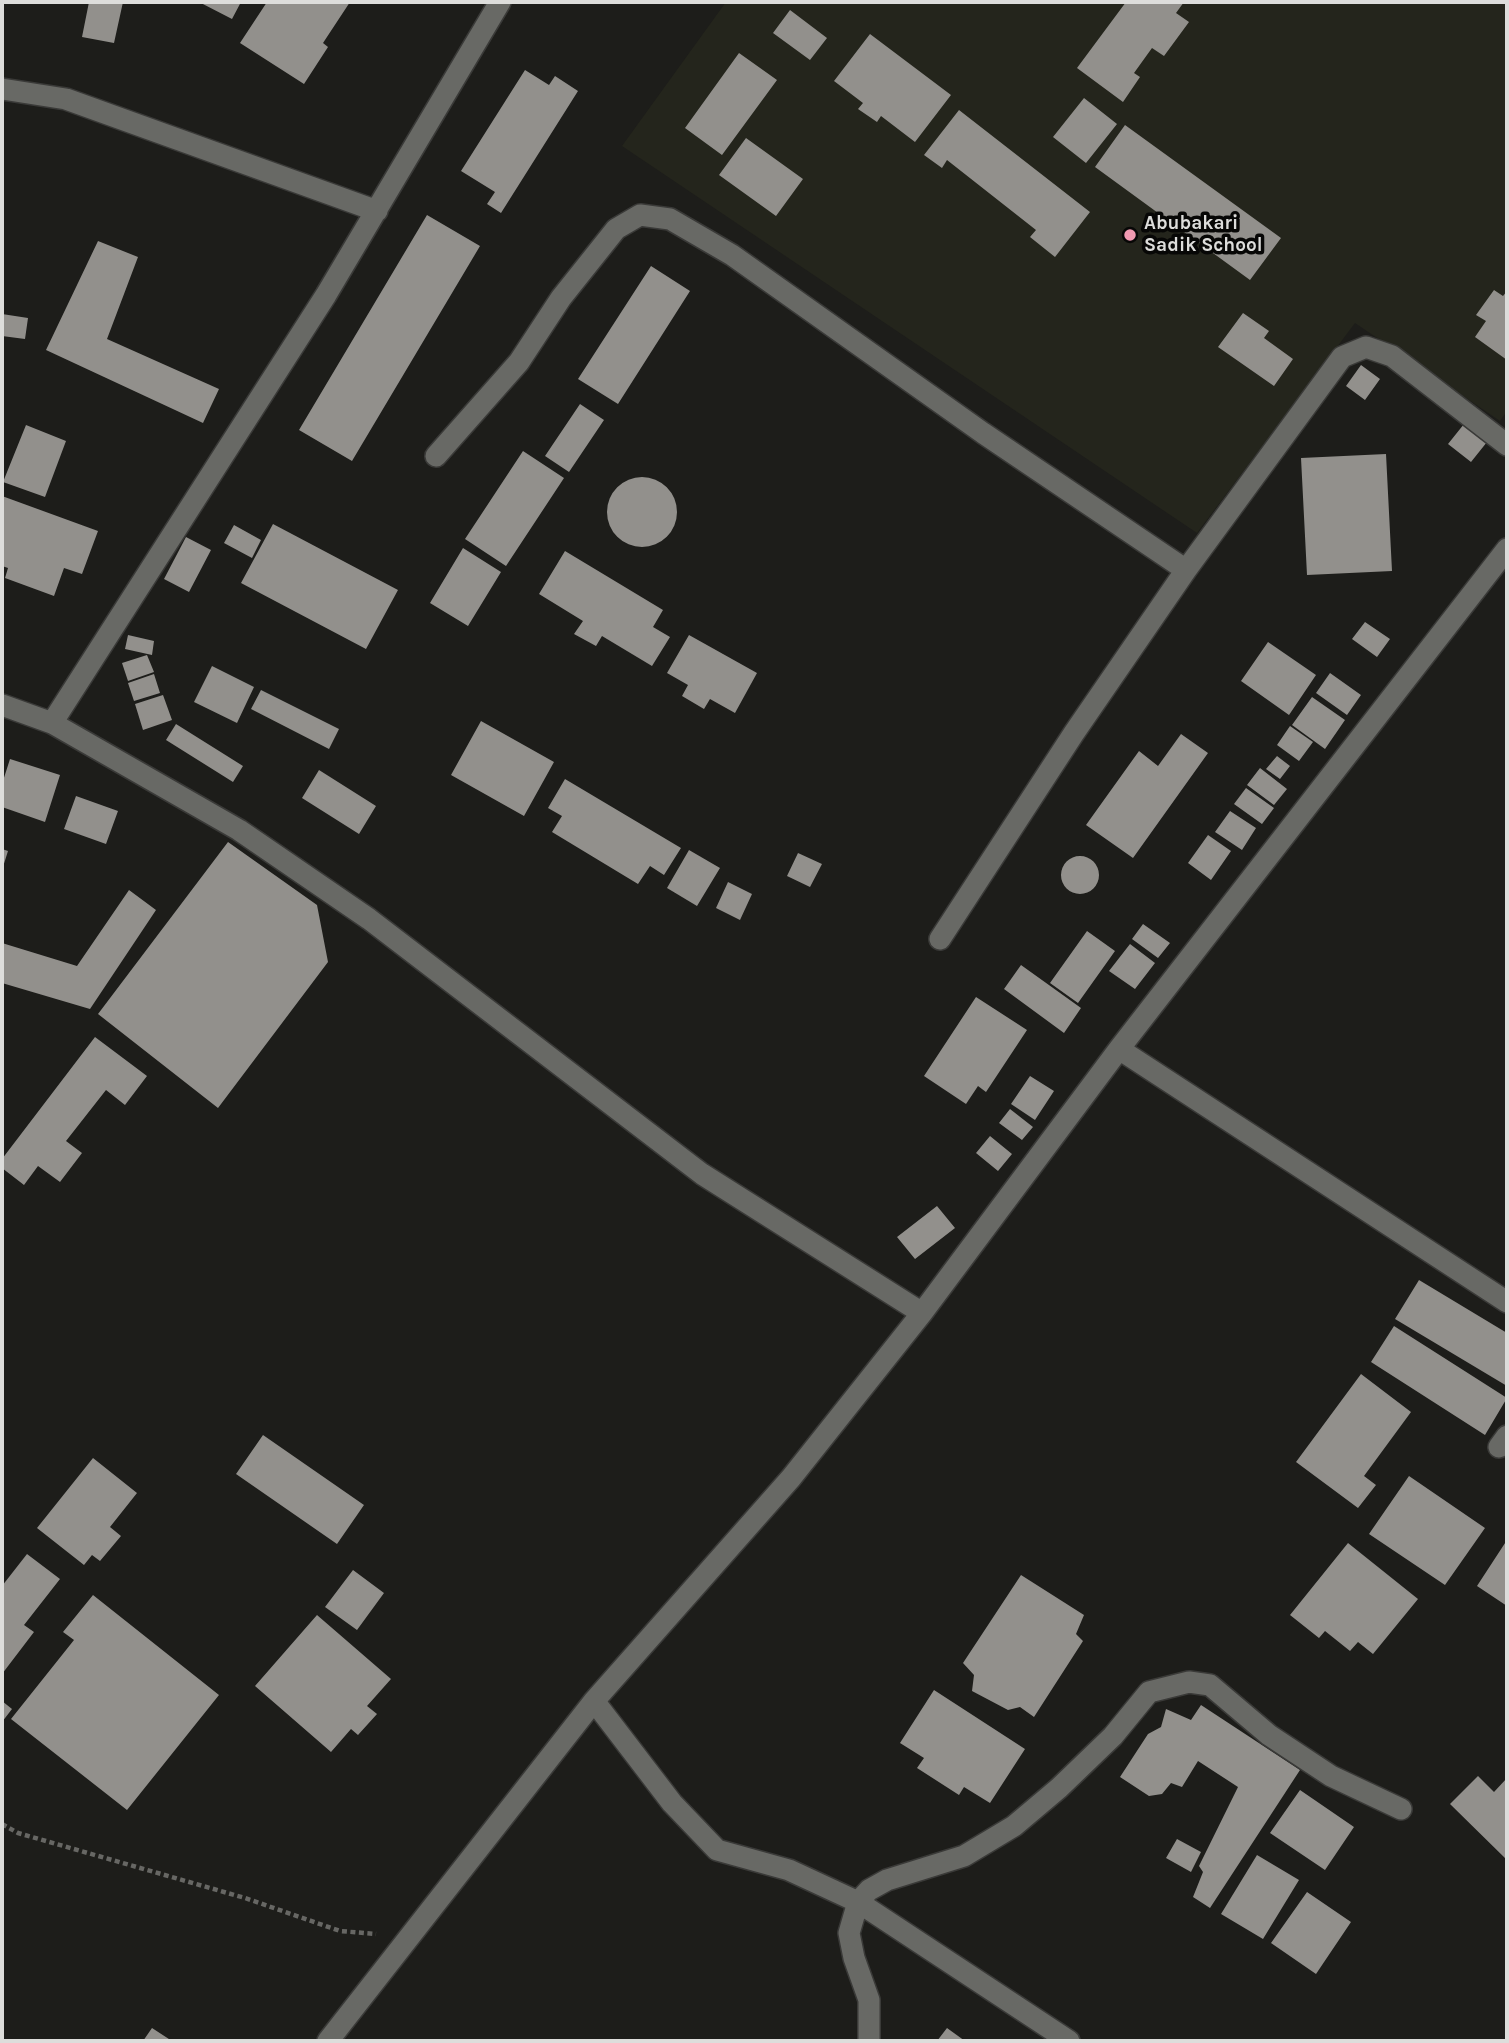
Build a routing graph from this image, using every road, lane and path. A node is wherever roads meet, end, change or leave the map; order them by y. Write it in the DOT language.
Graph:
graph roads {
  1 [pos="500,2"];
  2 [pos="2,89"];
  3 [pos="377,211"];
  4 [pos="1507,445"];
  5 [pos="436,456"];
  6 [pos="1507,549"];
  7 [pos="1186,570"];
  8 [pos="2,705"];
  9 [pos="52,723"];
  10 [pos="940,939"];
  11 [pos="1119,1049"];
  12 [pos="1507,1302"];
  13 [pos="922,1313"];
  14 [pos="594,1701"];
  15 [pos="1401,1809"];
  16 [pos="2,1824"];
  17 [pos="858,1902"];
  18 [pos="383,1934"];
  19 [pos="328,2041"];
  20 [pos="869,2041"];
  21 [pos="1069,2041"];
  1 -- 3 [label="street"];
  2 -- 3 [label="street"];
  3 -- 9 [label="street"];
  4 -- 7 [label="street"];
  5 -- 7 [label="street"];
  6 -- 11 [label="street"];
  7 -- 10 [label="street"];
  8 -- 9 [label="street"];
  9 -- 13 [label="street"];
  11 -- 12 [label="street"];
  11 -- 13 [label="street"];
  13 -- 14 [label="street"];
  14 -- 17 [label="street"];
  14 -- 19 [label="street"];
  15 -- 17 [label="street"];
  16 -- 18 [label="path"];
  17 -- 20 [label="street"];
  17 -- 21 [label="street"];
}
